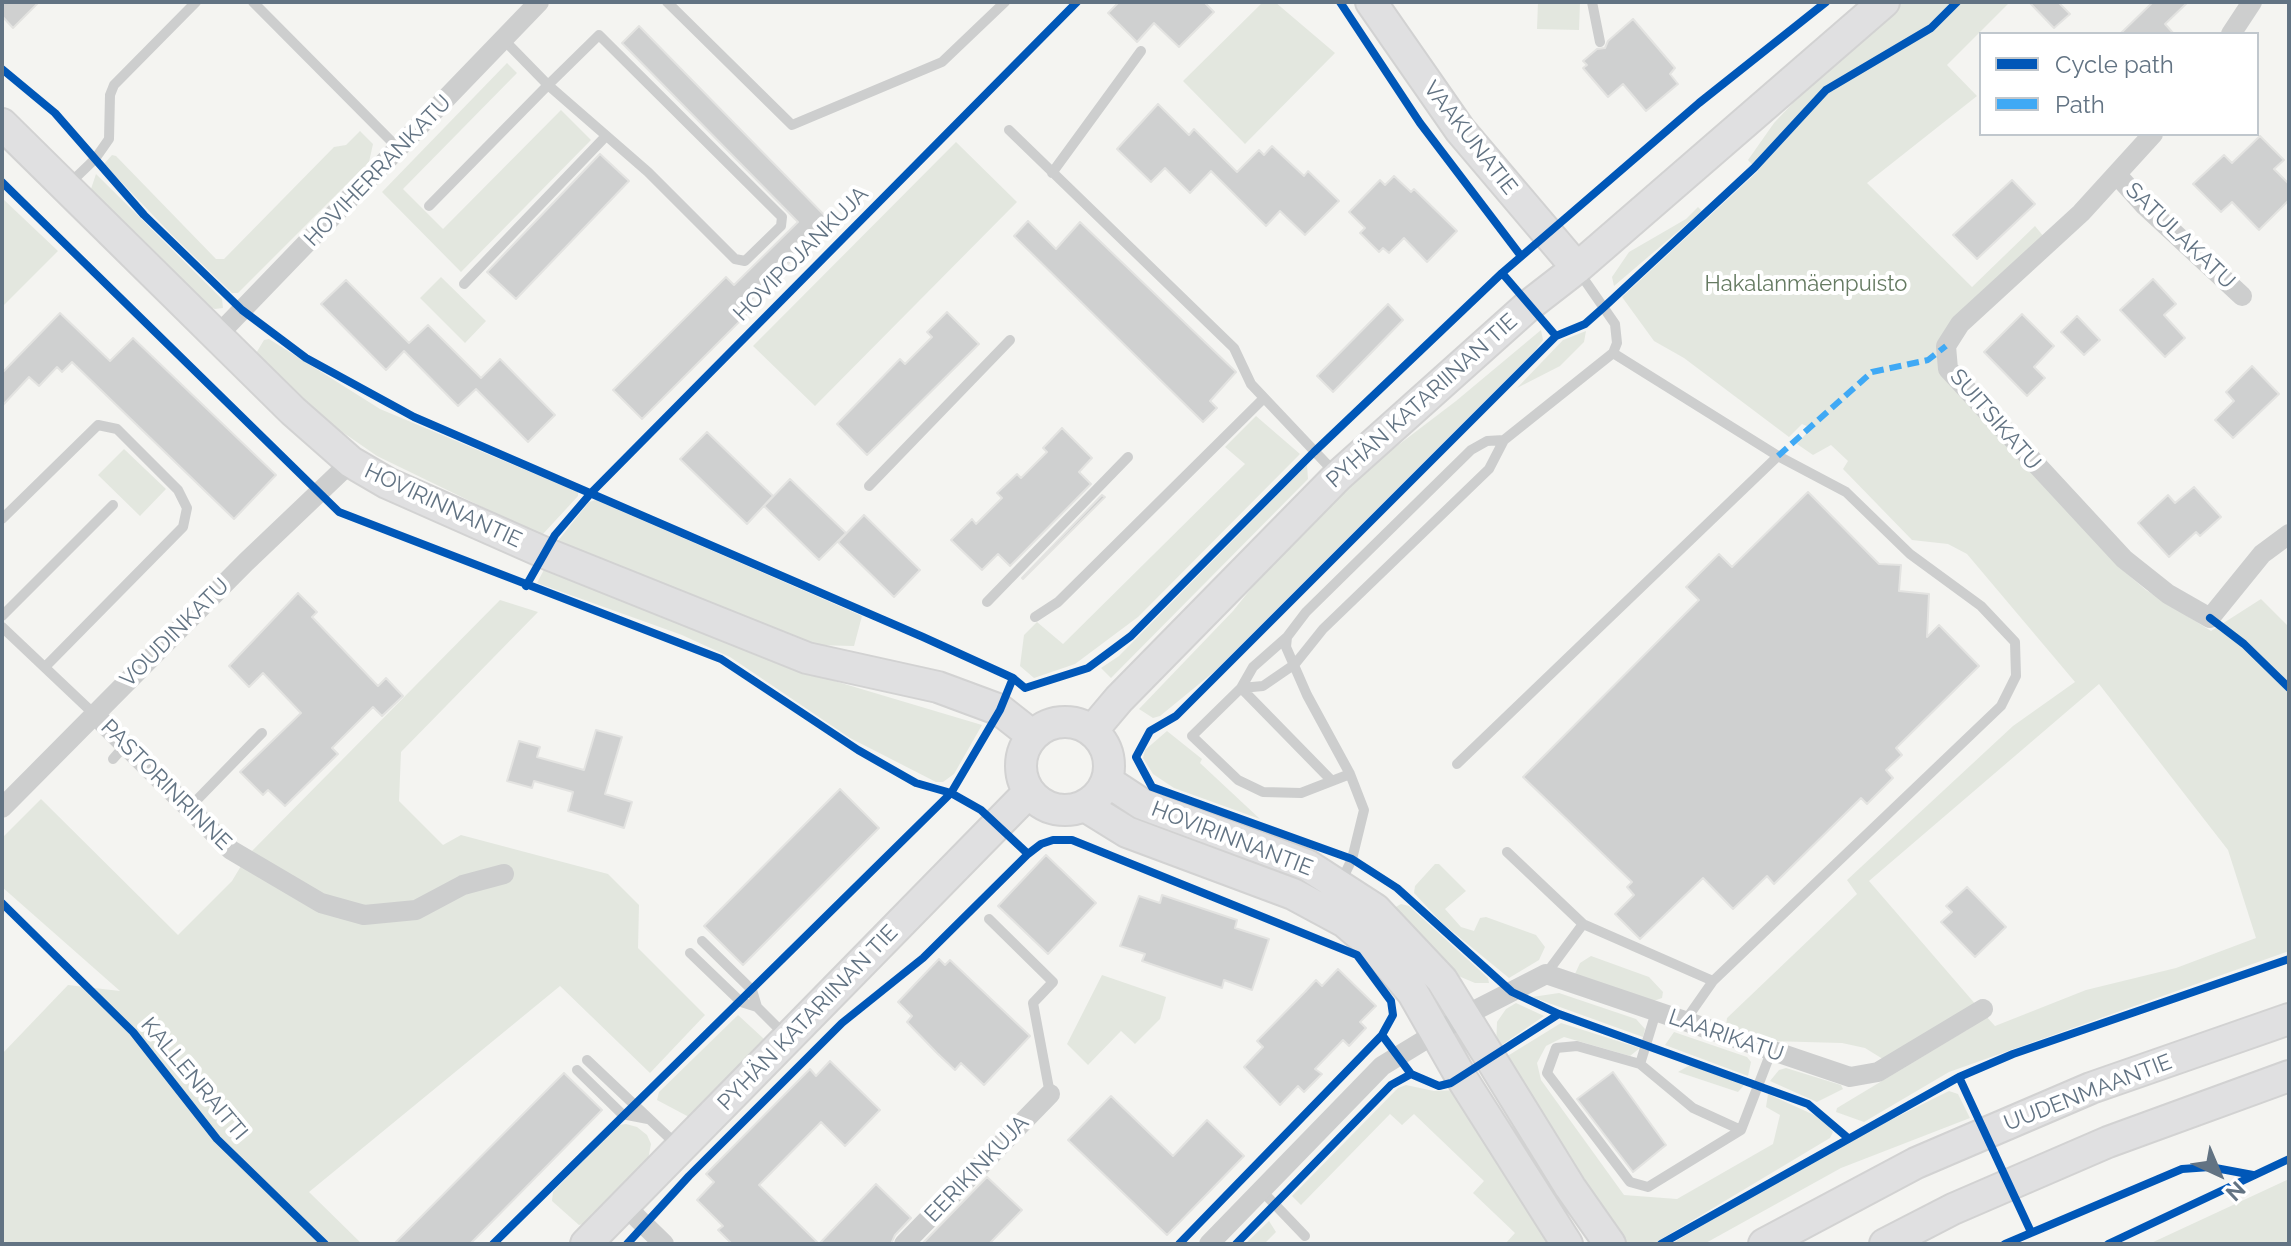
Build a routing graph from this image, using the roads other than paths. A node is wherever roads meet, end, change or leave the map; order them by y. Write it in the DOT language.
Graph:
graph roads {
  1 [pos="196,2"];
  2 [pos="253,2"];
  3 [pos="539,2"];
  4 [pos="667,2"];
  5 [pos="1005,2"];
  6 [pos="1371,2"];
  7 [pos="1592,2"];
  8 [pos="1884,2"];
  9 [pos="2252,2"];
  10 [pos="2232,32"];
  11 [pos="505,41"];
  12 [pos="1600,42"];
  13 [pos="1141,51"];
  14 [pos="548,85"];
  15 [pos="2,124"];
  16 [pos="1009,130"];
  17 [pos="606,136"];
  18 [pos="2151,136"];
  19 [pos="399,149"];
  20 [pos="1052,173"];
  21 [pos="2118,176"];
  22 [pos="66,188"];
  23 [pos="429,206"];
  24 [pos="1577,268"];
  25 [pos="464,284"];
  26 [pos="2242,296"];
  27 [pos="215,338"];
  28 [pos="1010,340"];
  29 [pos="1613,353"];
  30 [pos="1264,398"];
  31 [pos="1504,440"];
  32 [pos="1778,456"];
  33 [pos="1128,457"];
  34 [pos="351,462"];
  35 [pos="1338,476"];
  36 [pos="869,486"];
  37 [pos="113,505"];
  38 [pos="2,519"];
  39 [pos="2289,534"];
  40 [pos="987,602"];
  41 [pos="2,616"];
  42 [pos="1035,617"];
  43 [pos="2,627"];
  44 [pos="1287,637"];
  45 [pos="1295,664"];
  46 [pos="45,667"];
  47 [pos="1241,688"];
  48 [pos="94,714"];
  49 [pos="1092,731"];
  50 [pos="262,733"];
  51 [pos="1033,736"];
  52 [pos="1457,764"];
  53 [pos="1350,774"];
  54 [pos="1331,780"];
  55 [pos="1107,781"];
  56 [pos="1029,792"];
  57 [pos="1085,806"];
  58 [pos="2,808"];
  59 [pos="189,808"];
  60 [pos="1507,852"];
  61 [pos="504,874"];
  62 [pos="1340,883"];
  63 [pos="1326,910"];
  64 [pos="989,919"];
  65 [pos="1583,924"];
  66 [pos="702,941"];
  67 [pos="690,953"];
  68 [pos="1546,974"];
  69 [pos="1713,981"];
  70 [pos="757,1007"];
  71 [pos="1983,1009"];
  72 [pos="1656,1012"];
  73 [pos="1464,1016"];
  74 [pos="2289,1019"];
  75 [pos="1685,1022"];
  76 [pos="1436,1032"];
  77 [pos="788,1038"];
  78 [pos="1771,1052"];
  79 [pos="587,1060"];
  80 [pos="1640,1064"];
  81 [pos="577,1070"];
  82 [pos="2289,1076"];
  83 [pos="1050,1094"];
  84 [pos="650,1119"];
  85 [pos="1741,1130"];
  86 [pos="681,1148"];
  87 [pos="1261,1190"];
  88 [pos="624,1205"];
  89 [pos="1305,1236"];
  90 [pos="586,1244"];
  91 [pos="664,1244"];
  92 [pos="904,1244"];
  93 [pos="1209,1244"];
  94 [pos="1567,1244"];
  95 [pos="1610,1244"];
  96 [pos="1764,1244"];
  97 [pos="1885,1244"];
  1 -- 22 [label="lane"];
  2 -- 19 [label="lane"];
  3 -- 11 [label="street, HOVIHERRANKATU"];
  4 -- 5 [label="lane"];
  6 -- 24 [label="street, VAAKUNATIE"];
  7 -- 12 [label="lane"];
  8 -- 24 [label="street, PYHÄN KATARIINAN TIE"];
  9 -- 10 [label="street"];
  11 -- 14 [label="lane"];
  11 -- 19 [label="street, HOVIHERRANKATU"];
  13 -- 20 [label="lane"];
  14 -- 17 [label="lane"];
  14 -- 17 [label="lane"];
  14 -- 23 [label="lane"];
  15 -- 22 [label="street, HOVIRINNANTIE"];
  16 -- 20 [label="lane"];
  17 -- 25 [label="lane"];
  18 -- 21 [label="street, SUITSIKATU"];
  19 -- 27 [label="street, HOVIHERRANKATU"];
  20 -- 30 [label="lane"];
  21 -- 26 [label="street, SATULAKATU"];
  21 -- 39 [label="street, SUITSIKATU"];
  22 -- 27 [label="street, HOVIRINNANTIE"];
  24 -- 29 [label="lane"];
  24 -- 35 [label="street, PYHÄN KATARIINAN TIE"];
  27 -- 34 [label="street, HOVIRINNANTIE"];
  28 -- 36 [label="lane"];
  29 -- 31 [label="lane"];
  29 -- 32 [label="lane"];
  30 -- 35 [label="lane"];
  30 -- 42 [label="lane"];
  31 -- 44 [label="lane"];
  31 -- 45 [label="lane"];
  32 -- 52 [label="lane"];
  32 -- 69 [label="lane"];
  33 -- 40 [label="lane"];
  34 -- 48 [label="street, VOUDINKATU"];
  34 -- 51 [label="street, HOVIRINNANTIE"];
  35 -- 49 [label="street, PYHÄN KATARIINAN TIE"];
  37 -- 41 [label="lane"];
  38 -- 46 [label="lane"];
  43 -- 46 [label="lane"];
  44 -- 45 [label="lane"];
  44 -- 47 [label="lane"];
  45 -- 47 [label="lane"];
  45 -- 53 [label="lane"];
  46 -- 48 [label="lane"];
  47 -- 54 [label="lane"];
  47 -- 54 [label="lane"];
  48 -- 58 [label="street, VOUDINKATU"];
  48 -- 59 [label="street, PASTORINRINNE"];
  49 -- 51 [label="street"];
  49 -- 55 [label="street"];
  50 -- 59 [label="lane"];
  51 -- 56 [label="street"];
  53 -- 54 [label="lane"];
  53 -- 62 [label="lane"];
  55 -- 57 [label="street"];
  55 -- 62 [label="street, HOVIRINNANTIE"];
  56 -- 57 [label="street"];
  56 -- 77 [label="street, PYHÄN KATARIINAN TIE"];
  57 -- 63 [label="street, HOVIRINNANTIE"];
  59 -- 61 [label="street, PASTORINRINNE"];
  60 -- 65 [label="lane"];
  62 -- 63 [label="lane"];
  62 -- 73 [label="street, HOVIRINNANTIE"];
  63 -- 76 [label="street, HOVIRINNANTIE"];
  64 -- 83 [label="lane"];
  65 -- 68 [label="lane"];
  65 -- 69 [label="lane"];
  66 -- 70 [label="lane"];
  67 -- 70 [label="lane"];
  68 -- 72 [label="street, LAARIKATU"];
  68 -- 73 [label="street"];
  69 -- 75 [label="lane"];
  70 -- 77 [label="lane"];
  71 -- 78 [label="street, LAARIKATU"];
  72 -- 75 [label="street, LAARIKATU"];
  72 -- 80 [label="lane"];
  73 -- 76 [label="street"];
  73 -- 95 [label="street, HOVIRINNANTIE"];
  74 -- 96 [label="street, UUDENMAANTIE"];
  75 -- 78 [label="street, LAARIKATU"];
  76 -- 87 [label="street"];
  76 -- 94 [label="street, HOVIRINNANTIE"];
  77 -- 86 [label="street, PYHÄN KATARIINAN TIE"];
  78 -- 85 [label="lane"];
  79 -- 84 [label="lane"];
  80 -- 85 [label="lane"];
  80 -- 85 [label="lane"];
  81 -- 84 [label="lane"];
  82 -- 97 [label="street"];
  83 -- 92 [label="street, EERIKINKUJA"];
  84 -- 86 [label="lane"];
  86 -- 88 [label="street, PYHÄN KATARIINAN TIE"];
  87 -- 89 [label="lane"];
  87 -- 93 [label="street"];
  88 -- 90 [label="street, PYHÄN KATARIINAN TIE"];
  88 -- 91 [label="street"];
}
